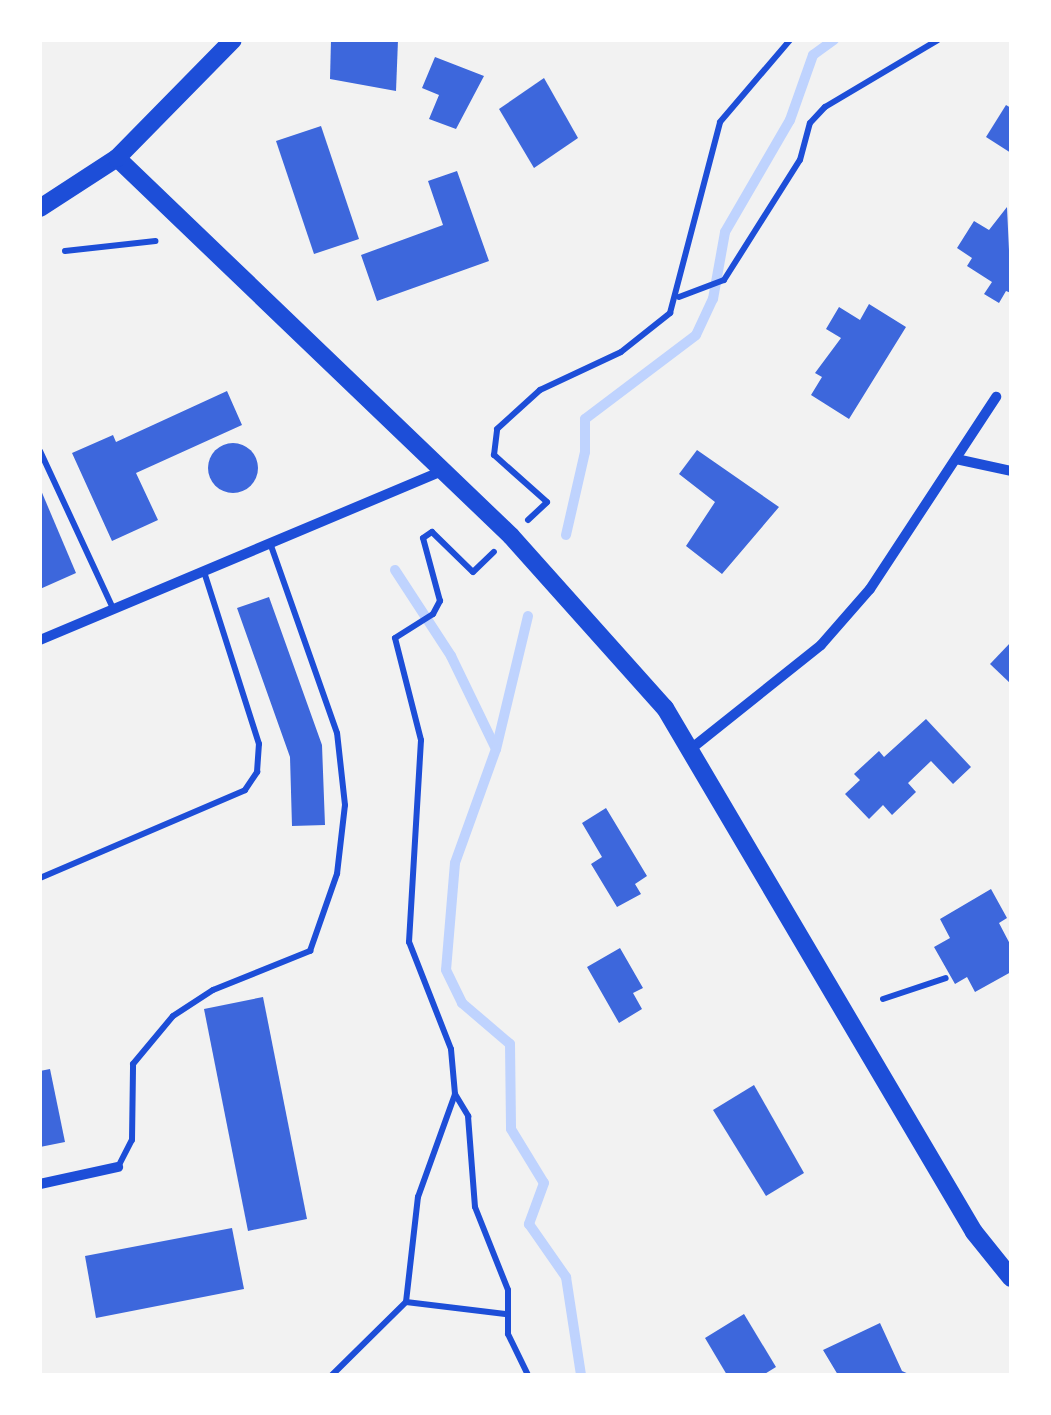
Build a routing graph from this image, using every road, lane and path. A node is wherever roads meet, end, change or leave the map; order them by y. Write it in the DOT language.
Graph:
graph roads {
  1 [pos="232,40"];
  2 [pos="790,40"];
  3 [pos="938,40"];
  4 [pos="118,158"];
  5 [pos="40,208"];
  6 [pos="156,241"];
  7 [pos="65,250"];
  8 [pos="679,297"];
  9 [pos="996,397"];
  10 [pos="40,451"];
  11 [pos="956,458"];
  12 [pos="444,470"];
  13 [pos="1011,471"];
  14 [pos="530,518"];
  15 [pos="270,543"];
  16 [pos="486,560"];
  17 [pos="204,571"];
  18 [pos="114,609"];
  19 [pos="40,640"];
  20 [pos="692,748"];
  21 [pos="40,878"];
  22 [pos="946,978"];
  23 [pos="883,999"];
  24 [pos="455,1094"];
  25 [pos="118,1167"];
  26 [pos="40,1184"];
  27 [pos="1011,1278"];
  28 [pos="406,1302"];
  29 [pos="506,1314"];
  30 [pos="332,1375"];
  31 [pos="528,1375"];
  1 -- 4 [label="street"];
  2 -- 8 [label="path"];
  3 -- 8 [label="path"];
  4 -- 5 [label="street"];
  4 -- 12 [label="street"];
  6 -- 7 [label="path"];
  8 -- 14 [label="path"];
  9 -- 11 [label="street"];
  10 -- 18 [label="lane"];
  11 -- 13 [label="street"];
  11 -- 20 [label="street"];
  12 -- 15 [label="street"];
  12 -- 20 [label="street"];
  15 -- 17 [label="street"];
  15 -- 25 [label="lane"];
  16 -- 24 [label="path"];
  17 -- 18 [label="street"];
  17 -- 21 [label="lane"];
  18 -- 19 [label="street"];
  20 -- 27 [label="street"];
  22 -- 23 [label="path"];
  24 -- 28 [label="path"];
  24 -- 29 [label="path"];
  25 -- 26 [label="street"];
  28 -- 29 [label="path"];
  28 -- 30 [label="path"];
  29 -- 31 [label="path"];
}
